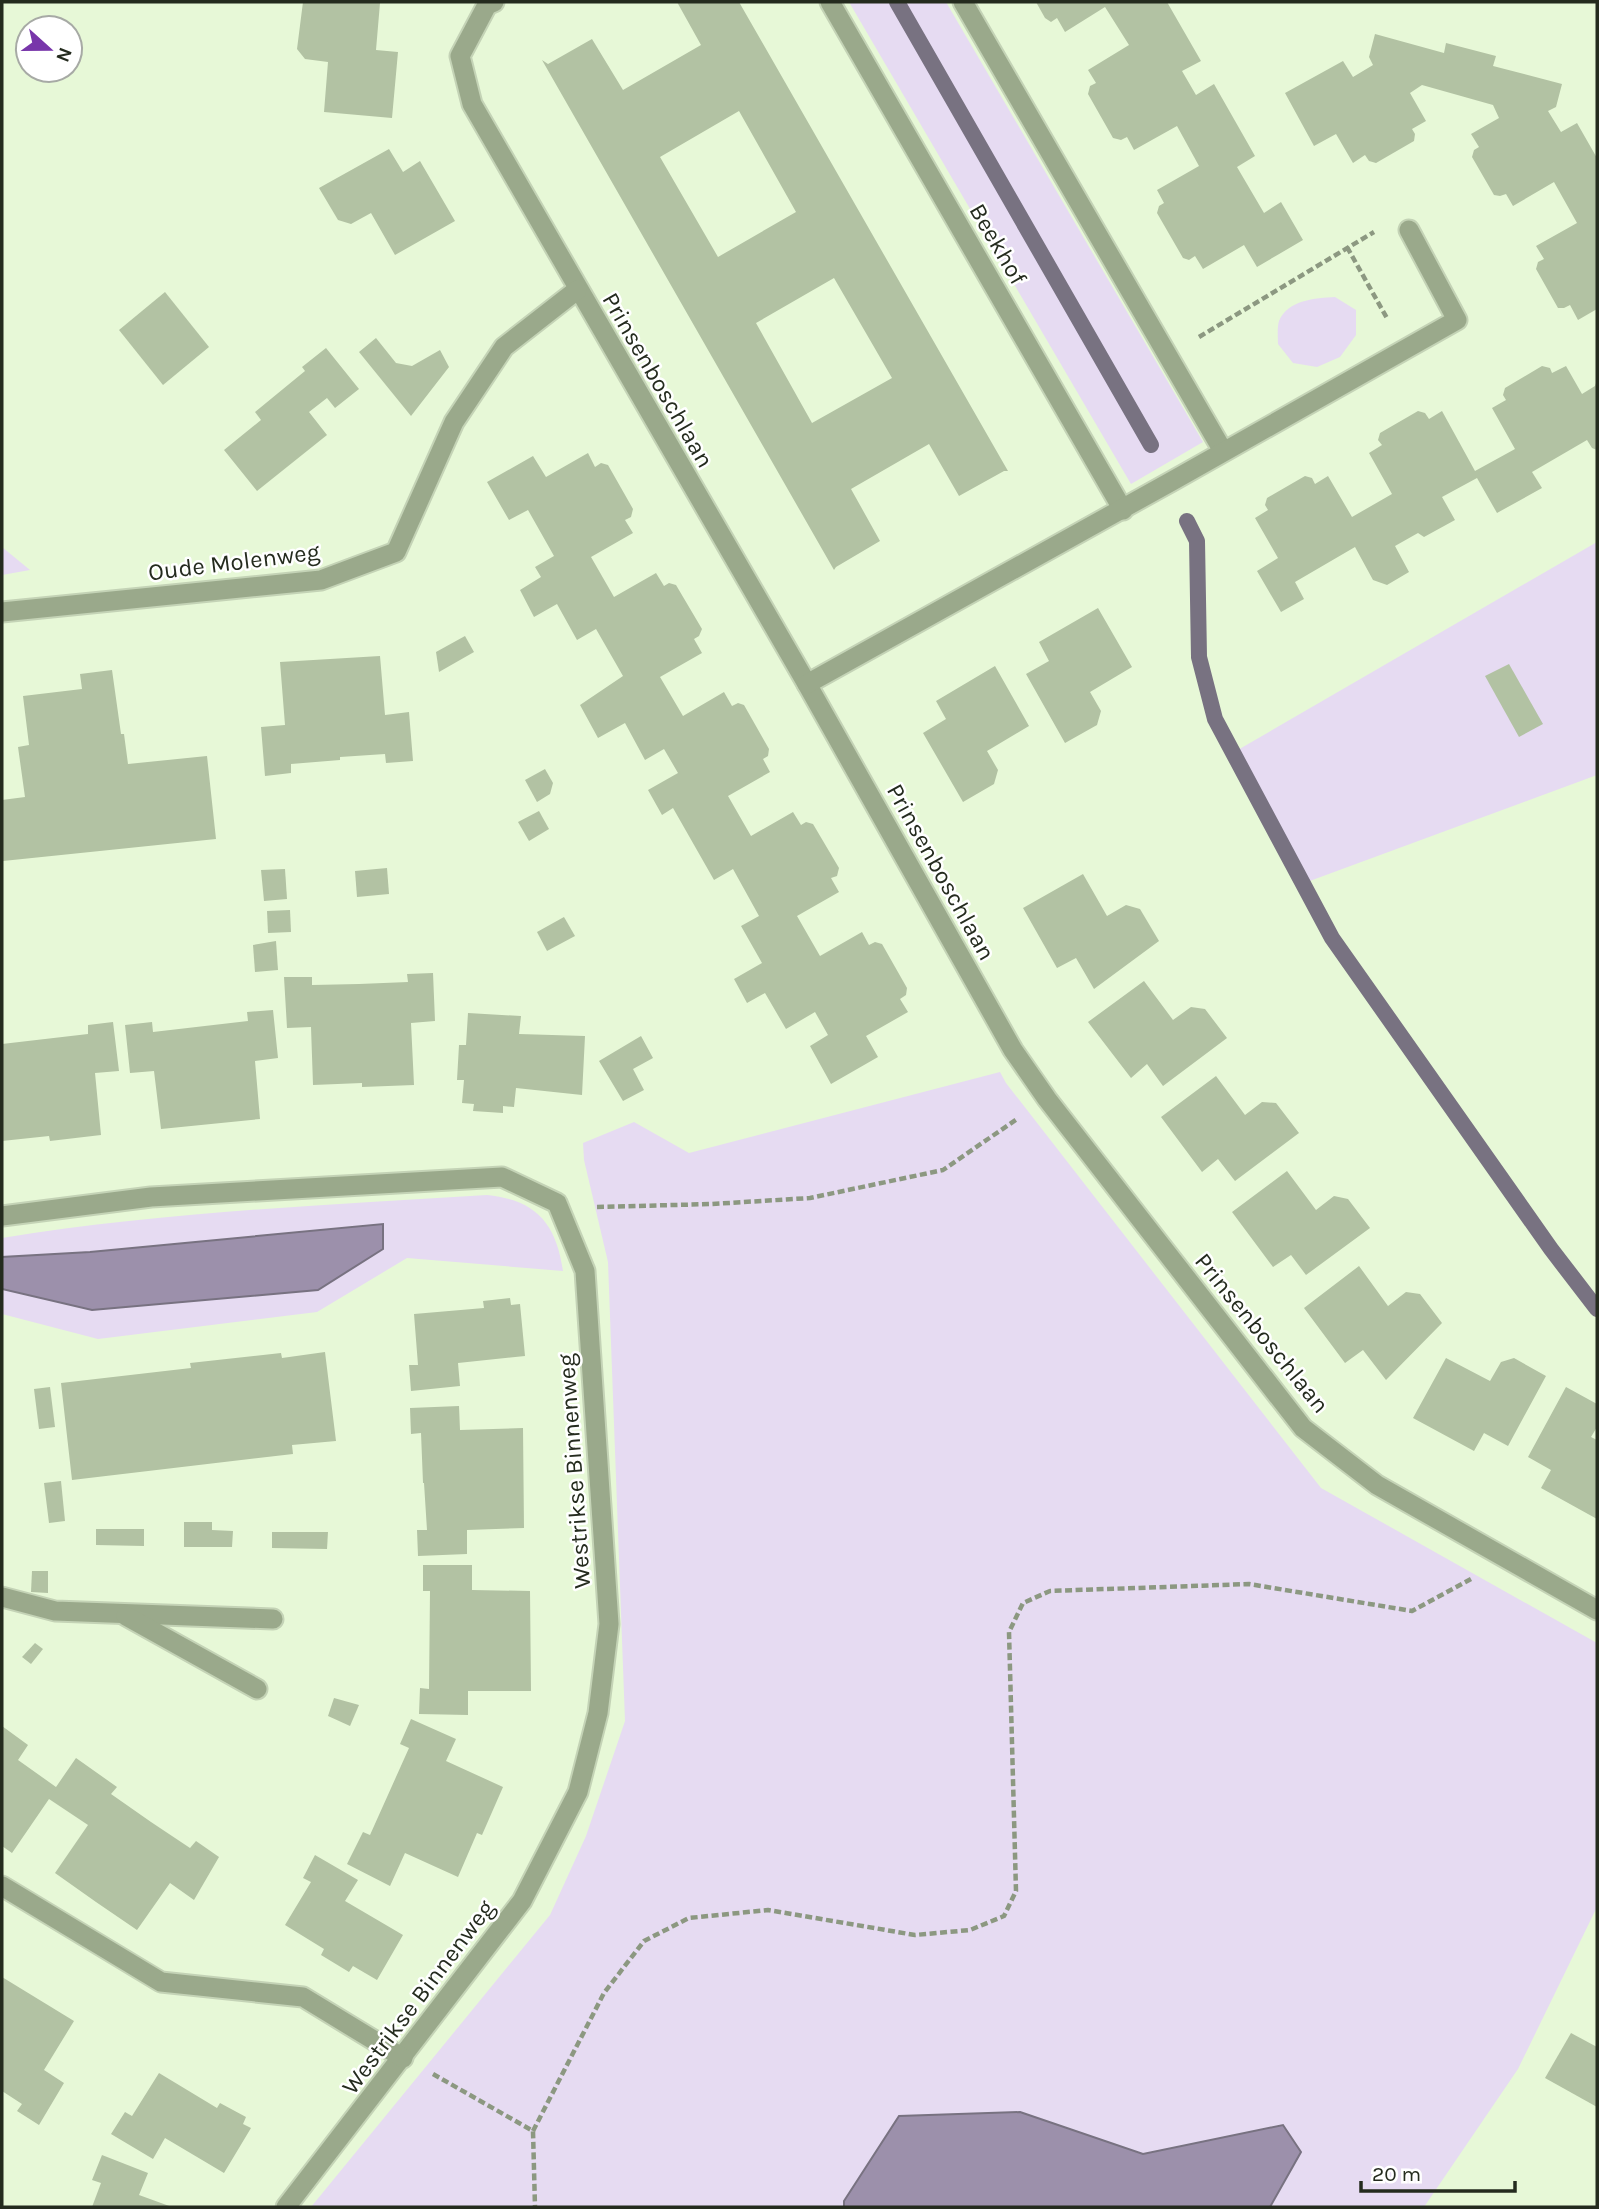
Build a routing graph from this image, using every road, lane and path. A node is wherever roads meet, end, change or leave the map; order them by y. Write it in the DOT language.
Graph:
graph roads {
  1 [pos="494,2"];
  2 [pos="830,2"];
  3 [pos="963,2"];
  4 [pos="1409,230"];
  5 [pos="1348,247"];
  6 [pos="577,290"];
  7 [pos="1392,327"];
  8 [pos="1168,356"];
  9 [pos="1223,451"];
  10 [pos="1123,510"];
  11 [pos="2,612"];
  12 [pos="807,684"];
  13 [pos="1047,1099"];
  14 [pos="559,1208"];
  15 [pos="2,1216"];
  16 [pos="1508,1559"];
  17 [pos="2,1597"];
  18 [pos="1597,1610"];
  19 [pos="122,1614"];
  20 [pos="272,1619"];
  21 [pos="257,1689"];
  22 [pos="2,1886"];
  23 [pos="403,2058"];
  24 [pos="533,2131"];
  25 [pos="286,2207"];
  26 [pos="535,2207"];
  1 -- 6 [label="street, Prinsenboschlaan"];
  2 -- 10 [label="street, Beekhof"];
  3 -- 8 [label="street"];
  4 -- 5 [label="path"];
  4 -- 9 [label="street"];
  5 -- 7 [label="path"];
  5 -- 8 [label="path"];
  6 -- 11 [label="street, Oude Molenweg"];
  6 -- 12 [label="street, Prinsenboschlaan"];
  8 -- 9 [label="street"];
  9 -- 10 [label="street"];
  10 -- 12 [label="street"];
  12 -- 13 [label="street, Prinsenboschlaan"];
  13 -- 14 [label="path"];
  13 -- 16 [label="street, Prinsenboschlaan"];
  14 -- 15 [label="street"];
  14 -- 23 [label="street, Westrikse Binnenweg"];
  16 -- 18 [label="street, Prinsenboschlaan"];
  16 -- 24 [label="path"];
  17 -- 19 [label="street"];
  19 -- 20 [label="street"];
  19 -- 21 [label="street"];
  22 -- 23 [label="street"];
  23 -- 24 [label="path"];
  23 -- 25 [label="street, Westrikse Binnenweg"];
  24 -- 26 [label="path"];
}
